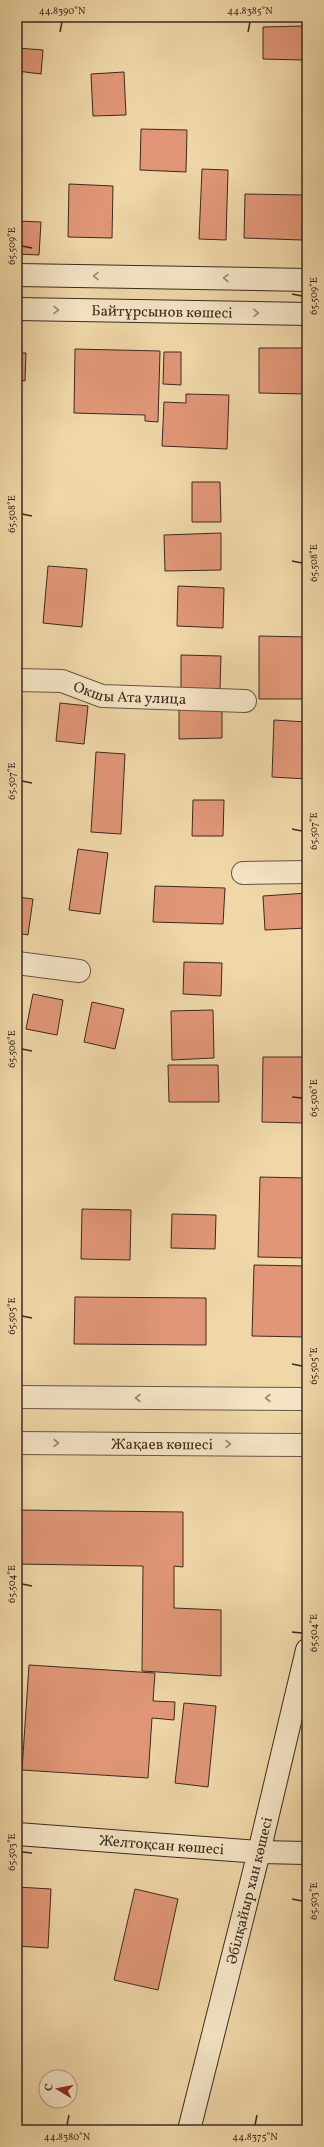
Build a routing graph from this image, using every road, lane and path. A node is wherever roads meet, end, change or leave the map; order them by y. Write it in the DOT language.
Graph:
graph roads {
  1 [pos="17,275"];
  2 [pos="307,280"];
  3 [pos="17,309"];
  4 [pos="307,314"];
  5 [pos="17,680"];
  6 [pos="245,701"];
  7 [pos="307,872"];
  8 [pos="243,873"];
  9 [pos="17,963"];
  10 [pos="79,971"];
  11 [pos="17,1397"];
  12 [pos="307,1398"];
  13 [pos="17,1443"];
  14 [pos="307,1445"];
  15 [pos="307,1650"];
  16 [pos="17,1834"];
  17 [pos="259,1852"];
  18 [pos="307,1853"];
  19 [pos="189,2130"];
  2 -- 1 [label="street, one-way"];
  3 -- 4 [label="street, Байтұрсынов көшесі, one-way"];
  5 -- 6 [label="street, Окшы Ата улица"];
  7 -- 8 [label="street"];
  9 -- 10 [label="street"];
  12 -- 11 [label="street, one-way"];
  13 -- 14 [label="street, Жақаев көшесі, one-way"];
  15 -- 17 [label="street, Әбілқайыр хан көшесі"];
  16 -- 17 [label="street, Желтоқсан көшесі"];
  17 -- 18 [label="street, Желтоқсан көшесі"];
  17 -- 19 [label="street, Әбілқайыр хан көшесі"];
}
